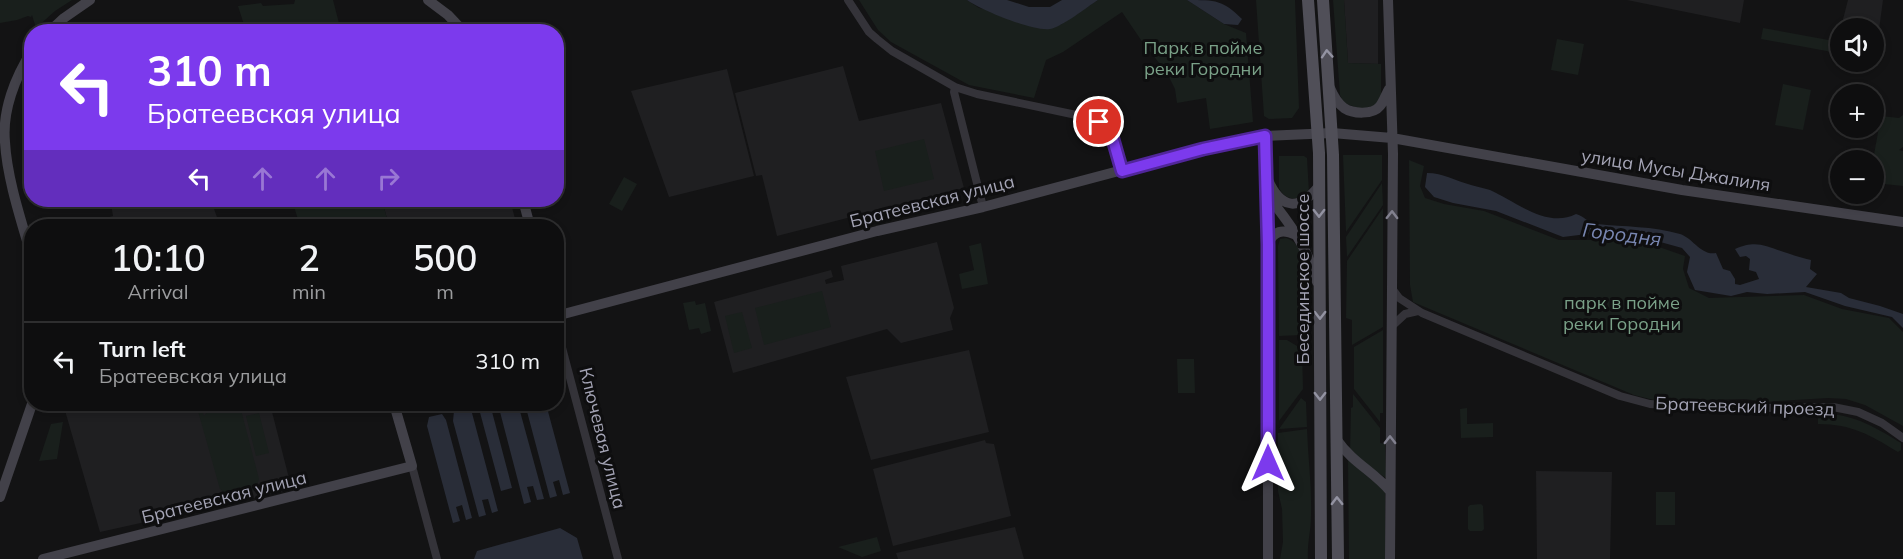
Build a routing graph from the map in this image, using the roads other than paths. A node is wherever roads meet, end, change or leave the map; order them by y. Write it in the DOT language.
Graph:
graph roads {
  1 [pos="90,0"];
  2 [pos="428,0"];
  3 [pos="848,0"];
  4 [pos="1308,0"];
  5 [pos="1323,0"];
  6 [pos="1389,0"];
  7 [pos="58,24"];
  8 [pos="456,24"];
  9 [pos="24,67"];
  10 [pos="1390,86"];
  11 [pos="956,87"];
  12 [pos="1330,88"];
  13 [pos="1317,133"];
  14 [pos="1332,133"];
  15 [pos="1265,136"];
  16 [pos="1392,138"];
  17 [pos="1122,171"];
  18 [pos="1267,177"];
  19 [pos="1319,186"];
  20 [pos="1267,195"];
  21 [pos="984,207"];
  22 [pos="1903,222"];
  23 [pos="24,229"];
  24 [pos="1296,235"];
  25 [pos="1268,245"];
  26 [pos="1391,283"];
  27 [pos="1320,294"];
  28 [pos="1418,311"];
  29 [pos="564,314"];
  30 [pos="1390,328"];
  31 [pos="564,355"];
  32 [pos="30,411"];
  33 [pos="396,411"];
  34 [pos="1903,438"];
  35 [pos="1337,440"];
  36 [pos="412,466"];
  37 [pos="1390,491"];
  38 [pos="0,496"];
  39 [pos="44,559"];
  40 [pos="437,559"];
  41 [pos="618,559"];
  42 [pos="1268,559"];
  43 [pos="1321,559"];
  44 [pos="1338,559"];
  45 [pos="1390,559"];
  1 -- 7 [label="street"];
  2 -- 8 [label="street"];
  3 -- 11 [label="street"];
  4 -- 13 [label="main road, Бесединское шоссе"];
  12 -- 5 [label="main road, Бесединское шоссе, one-way"];
  6 -- 10 [label="street"];
  9 -- 23 [label="street"];
  10 -- 12 [label="street"];
  10 -- 16 [label="street"];
  11 -- 17 [label="street"];
  11 -- 21 [label="street"];
  12 -- 14 [label="main road, Бесединское шоссе"];
  13 -- 14 [label="street, Братеевская улица"];
  13 -- 15 [label="street, Братеевская улица"];
  13 -- 19 [label="main road, Бесединское шоссе"];
  14 -- 16 [label="street, Братеевская улица"];
  14 -- 35 [label="main road, Бесединское шоссе"];
  15 -- 17 [label="street, Братеевская улица"];
  15 -- 18 [label="street"];
  16 -- 22 [label="street, улица Мусы Джалиля"];
  26 -- 16 [label="street, one-way"];
  17 -- 21 [label="street, Братеевская улица"];
  18 -- 19 [label="street"];
  18 -- 20 [label="street"];
  19 -- 27 [label="main road, Бесединское шоссе, one-way"];
  20 -- 24 [label="street"];
  20 -- 25 [label="street"];
  21 -- 29 [label="street, Братеевская улица"];
  24 -- 25 [label="street"];
  24 -- 27 [label="street"];
  25 -- 42 [label="street"];
  26 -- 28 [label="street, Братеевский проезд"];
  26 -- 30 [label="street"];
  27 -- 43 [label="main road, Бесединское шоссе, one-way"];
  28 -- 30 [label="street"];
  28 -- 34 [label="street, Братеевский проезд"];
  37 -- 30 [label="street, one-way"];
  31 -- 41 [label="street, Ключевая улица"];
  32 -- 38 [label="street"];
  33 -- 36 [label="street"];
  35 -- 37 [label="street"];
  44 -- 35 [label="main road, Бесединское шоссе, one-way"];
  36 -- 39 [label="street, Братеевская улица"];
  36 -- 40 [label="street"];
  37 -- 45 [label="street"];
}
